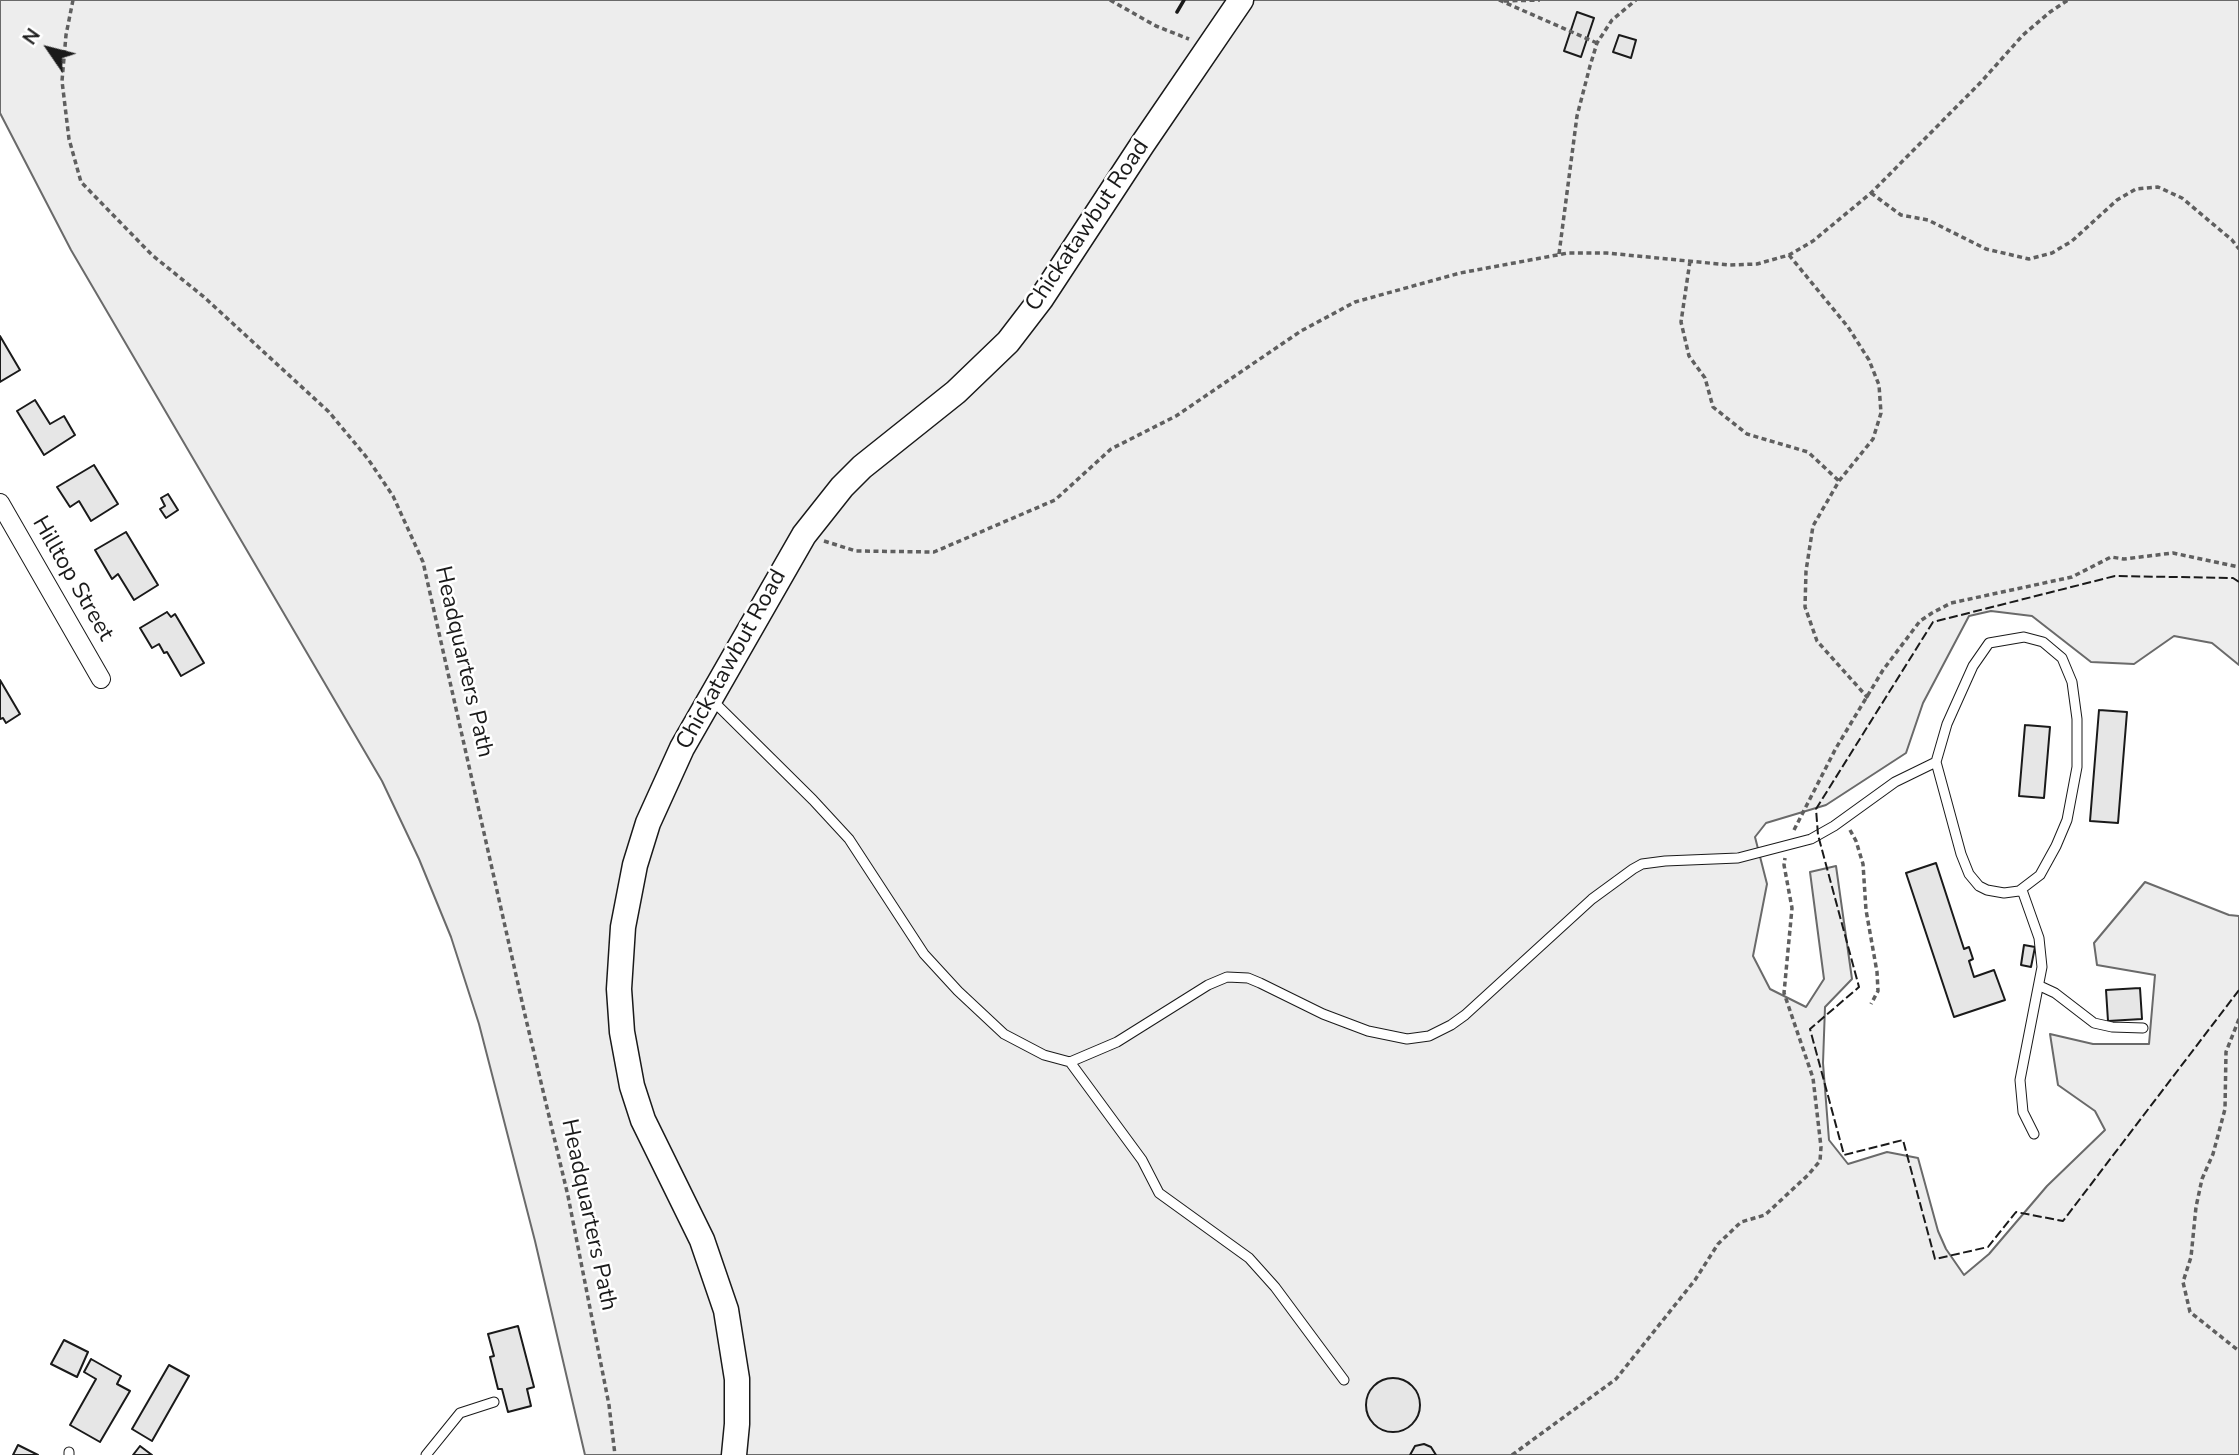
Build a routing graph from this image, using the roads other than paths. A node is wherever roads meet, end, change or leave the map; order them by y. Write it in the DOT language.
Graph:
graph roads {
  1 [pos="1241,0"];
  2 [pos="0,503"];
  3 [pos="101,679"];
  4 [pos="710,698"];
  5 [pos="1936,762"];
  6 [pos="2022,890"];
  7 [pos="2040,986"];
  8 [pos="2143,1028"];
  9 [pos="1070,1062"];
  10 [pos="2034,1134"];
  11 [pos="1344,1380"];
  12 [pos="494,1402"];
  13 [pos="426,1455"];
  14 [pos="734,1455"];
  1 -- 4 [label="main road, Chickatawbut Road"];
  2 -- 3 [label="street, Hilltop Street"];
  4 -- 9 [label="lane"];
  4 -- 14 [label="main road, Chickatawbut Road"];
  5 -- 6 [label="lane"];
  5 -- 6 [label="lane"];
  5 -- 9 [label="lane"];
  6 -- 7 [label="lane"];
  7 -- 8 [label="lane"];
  7 -- 10 [label="lane"];
  9 -- 11 [label="lane"];
  12 -- 13 [label="lane"];
}
